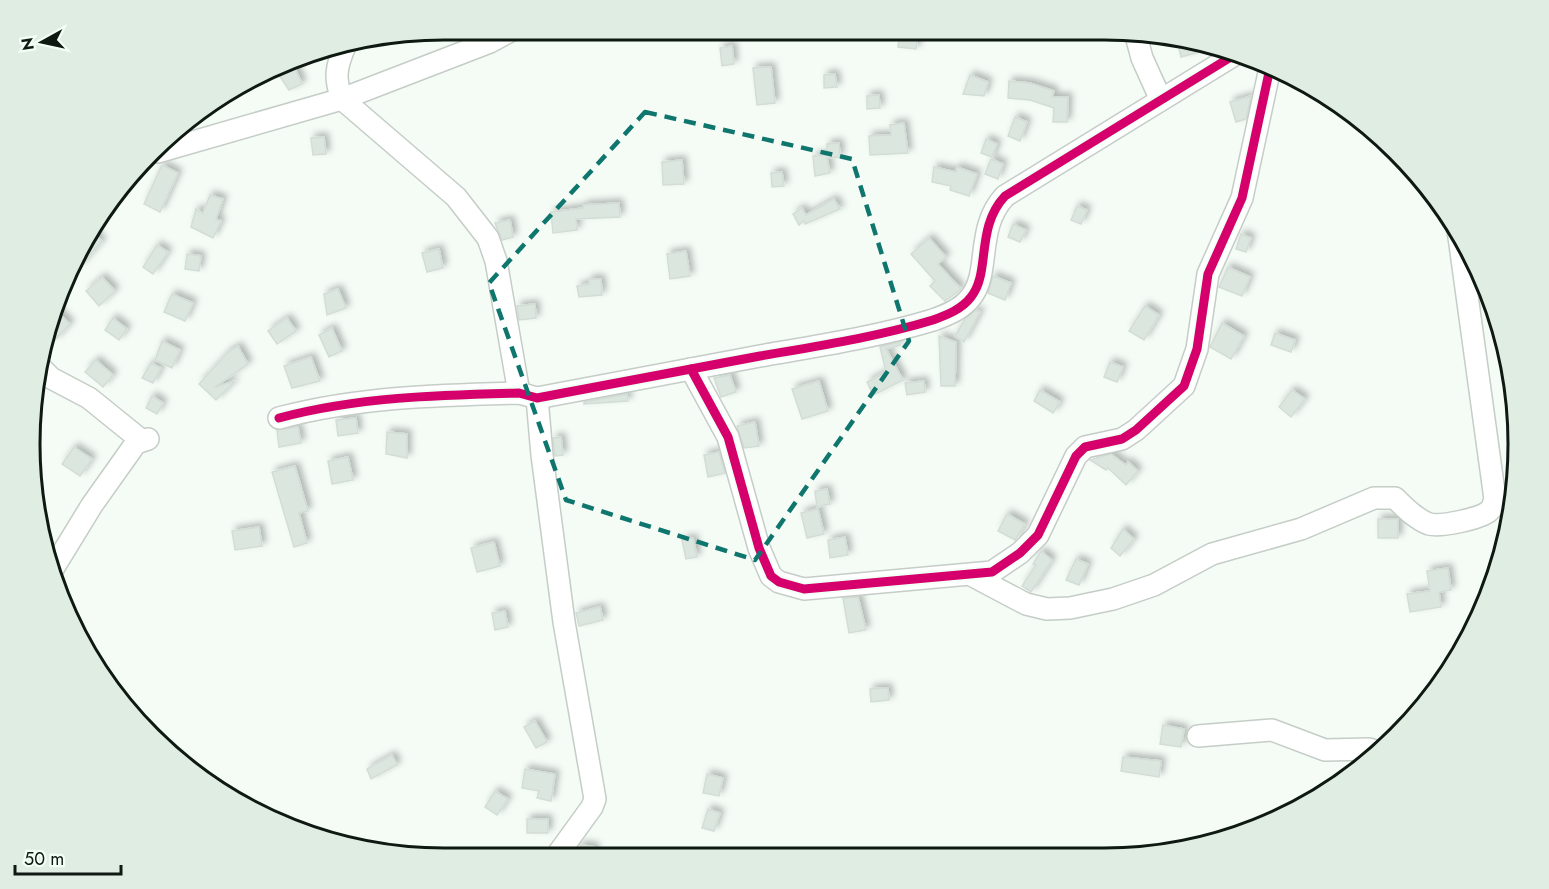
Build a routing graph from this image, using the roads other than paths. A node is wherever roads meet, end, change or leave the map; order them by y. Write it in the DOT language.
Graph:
graph roads {
  1 [pos="480,40"];
  2 [pos="1138,42"];
  3 [pos="342,54"];
  4 [pos="1226,59"];
  5 [pos="1268,75"];
  6 [pos="1160,98"];
  7 [pos="342,99"];
  8 [pos="170,149"];
  9 [pos="1462,257"];
  10 [pos="691,369"];
  11 [pos="47,374"];
  12 [pos="528,395"];
  13 [pos="279,418"];
  14 [pos="58,561"];
  15 [pos="973,576"];
  16 [pos="1198,736"];
  17 [pos="1370,749"];
  18 [pos="562,848"];
  1 -- 7 [label="street"];
  2 -- 6 [label="street"];
  3 -- 7 [label="street"];
  4 -- 6 [label="street"];
  5 -- 15 [label="street"];
  6 -- 10 [label="street"];
  7 -- 8 [label="street"];
  7 -- 12 [label="street"];
  9 -- 15 [label="street"];
  10 -- 12 [label="street"];
  10 -- 15 [label="street"];
  11 -- 14 [label="street"];
  12 -- 13 [label="street"];
  12 -- 18 [label="street"];
  16 -- 17 [label="street"];
}
